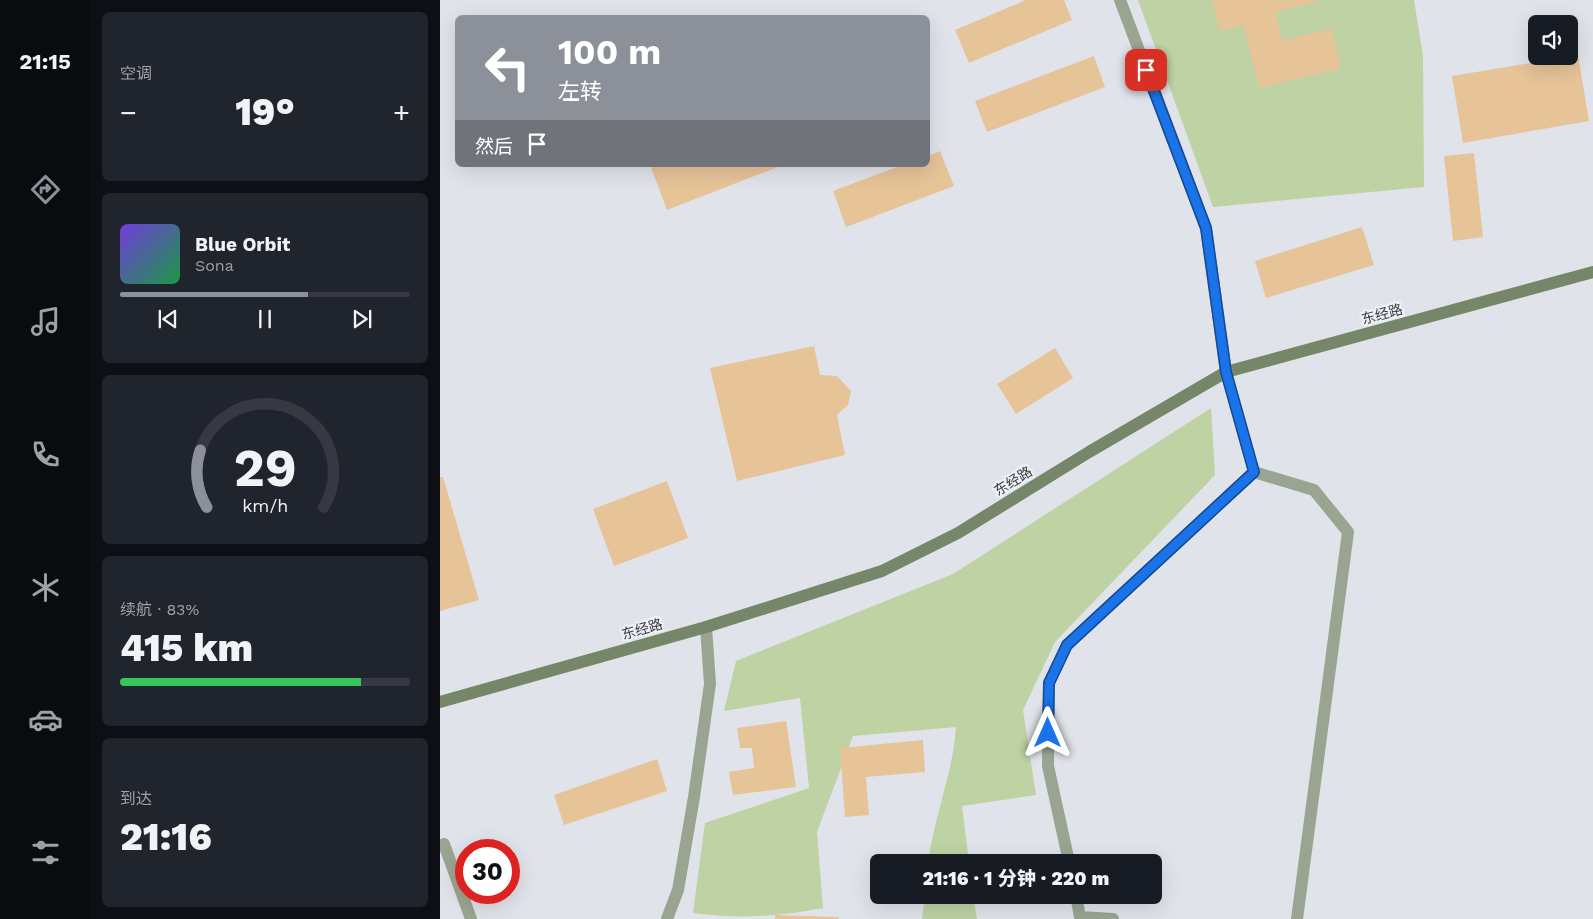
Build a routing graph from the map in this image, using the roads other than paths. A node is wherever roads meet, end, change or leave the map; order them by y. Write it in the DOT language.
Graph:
graph roads {
  1 [pos="1120,0"];
  2 [pos="1593,272"];
  3 [pos="1226,372"];
  4 [pos="1254,472"];
  5 [pos="706,627"];
  6 [pos="440,702"];
  7 [pos="440,846"];
  8 [pos="1067,854"];
  9 [pos="1078,904"];
  10 [pos="471,919"];
  11 [pos="667,919"];
  12 [pos="1113,919"];
  13 [pos="1296,919"];
  1 -- 3 [label="street"];
  2 -- 3 [label="main road, 东经路"];
  3 -- 4 [label="street"];
  3 -- 5 [label="main road, 东经路"];
  4 -- 8 [label="street"];
  4 -- 13 [label="street"];
  5 -- 6 [label="main road, 东经路"];
  5 -- 11 [label="street"];
  7 -- 10 [label="street"];
  9 -- 12 [label="street"];
}
